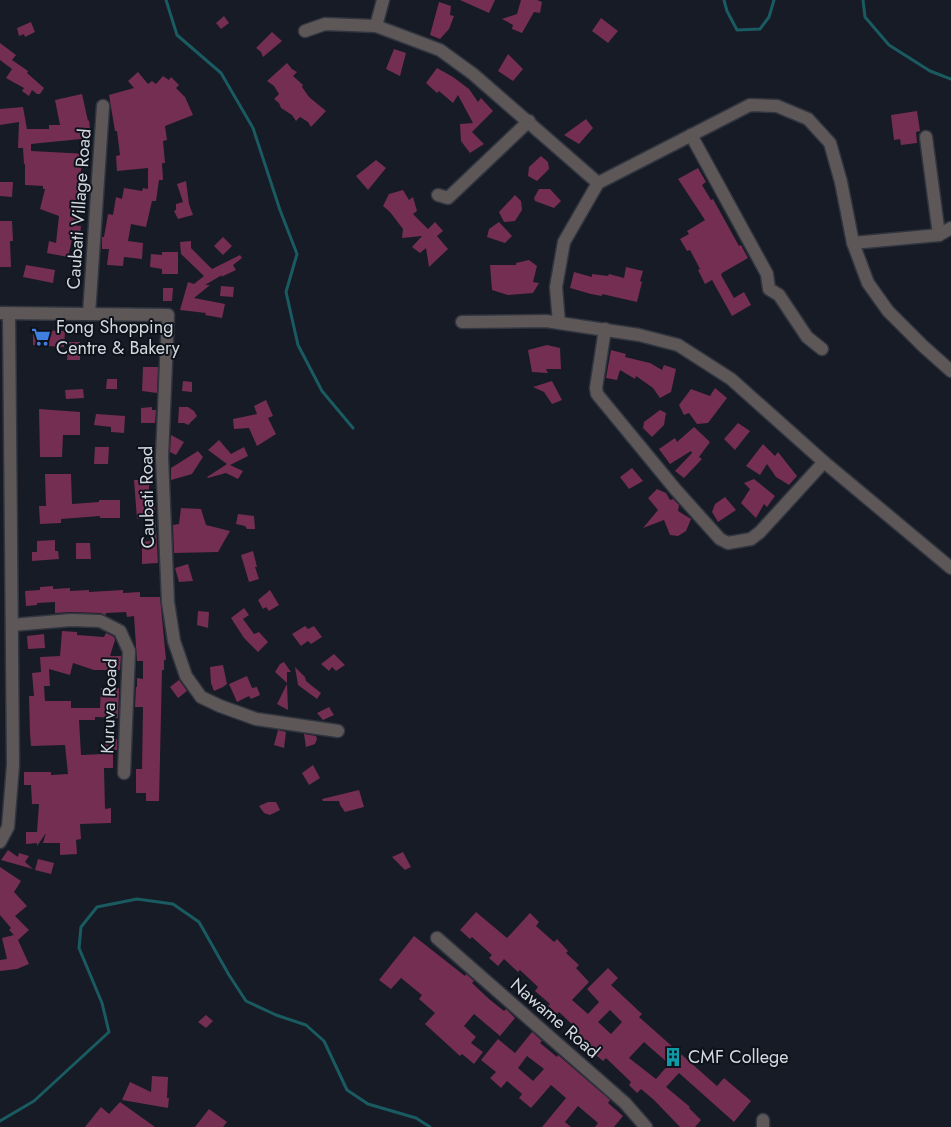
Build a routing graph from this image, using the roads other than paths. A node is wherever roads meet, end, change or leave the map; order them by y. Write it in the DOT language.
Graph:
graph roads {
  1 [pos="383,0"];
  2 [pos="376,26"];
  3 [pos="306,31"];
  4 [pos="103,106"];
  5 [pos="529,121"];
  6 [pos="691,136"];
  7 [pos="926,137"];
  8 [pos="598,183"];
  9 [pos="438,195"];
  10 [pos="951,228"];
  11 [pos="940,235"];
  12 [pos="853,243"];
  13 [pos="5,314"];
  14 [pos="89,314"];
  15 [pos="462,322"];
  16 [pos="559,323"];
  17 [pos="605,329"];
  18 [pos="822,349"];
  19 [pos="951,371"];
  20 [pos="824,462"];
  21 [pos="5,519"];
  22 [pos="951,568"];
  23 [pos="12,625"];
  24 [pos="6,695"];
  25 [pos="338,731"];
  26 [pos="124,774"];
  27 [pos="0,842"];
  28 [pos="437,938"];
  29 [pos="646,1127"];
  1 -- 2 [label="street"];
  2 -- 3 [label="street"];
  2 -- 5 [label="street"];
  4 -- 14 [label="street, Caubati Village Road"];
  5 -- 8 [label="street"];
  5 -- 9 [label="street"];
  6 -- 8 [label="street"];
  6 -- 12 [label="street"];
  6 -- 18 [label="street"];
  7 -- 11 [label="street"];
  8 -- 16 [label="street"];
  10 -- 11 [label="street"];
  11 -- 12 [label="street"];
  12 -- 19 [label="street"];
  13 -- 14 [label="street, Caubati Road"];
  13 -- 21 [label="street"];
  14 -- 25 [label="street, Caubati Road"];
  15 -- 16 [label="street"];
  16 -- 17 [label="street"];
  17 -- 20 [label="street"];
  17 -- 20 [label="street"];
  20 -- 22 [label="street"];
  21 -- 23 [label="street"];
  23 -- 24 [label="street"];
  23 -- 26 [label="street, Kuruva Road"];
  24 -- 27 [label="street"];
  28 -- 29 [label="street, Nawame Road"];
}
